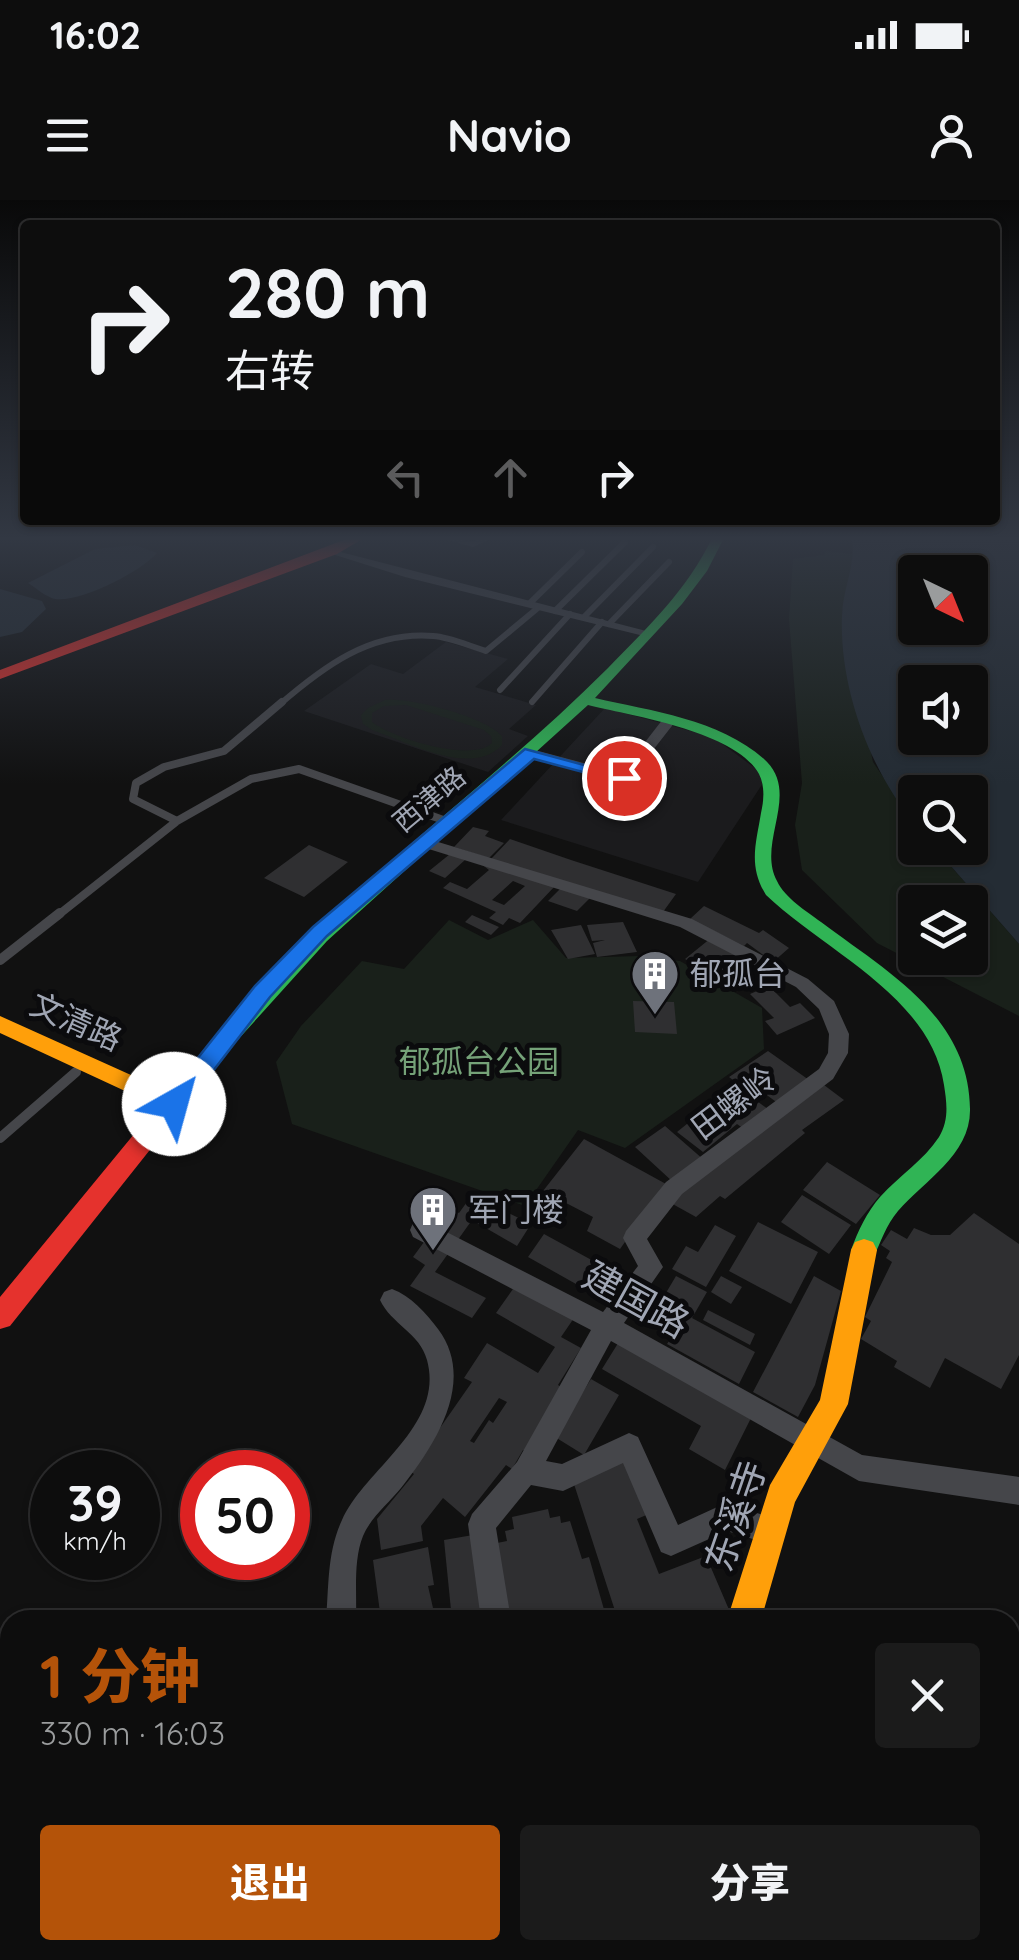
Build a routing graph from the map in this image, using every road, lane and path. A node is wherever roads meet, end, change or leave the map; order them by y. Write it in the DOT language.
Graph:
graph roads {
  1 [pos="147,620"];
  2 [pos="518,620"];
  3 [pos="564,620"];
  4 [pos="593,620"];
  5 [pos="609,620"];
  6 [pos="660,620"];
  7 [pos="606,623"];
  8 [pos="648,634"];
  9 [pos="0,675"];
  10 [pos="500,690"];
  11 [pos="586,700"];
  12 [pos="532,702"];
  13 [pos="668,722"];
  14 [pos="531,753"];
  15 [pos="624,778"];
  16 [pos="602,806"];
  17 [pos="177,821"];
  18 [pos="448,822"];
  19 [pos="425,843"];
  20 [pos="0,960"];
  21 [pos="0,1024"];
  22 [pos="0,1039"];
  23 [pos="76,1072"];
  24 [pos="174,1104"];
  25 [pos="0,1138"];
  26 [pos="422,1230"];
  27 [pos="392,1300"];
  28 [pos="0,1317"];
  29 [pos="606,1326"];
  30 [pos="811,1441"];
  31 [pos="526,1472"];
  32 [pos="1019,1491"];
  33 [pos="772,1531"];
  34 [pos="342,1610"];
  35 [pos="495,1610"];
  36 [pos="747,1610"];
  1 -- 9 [label="main road"];
  2 -- 17 [label="lane"];
  3 -- 10 [label="lane"];
  4 -- 7 [label="street"];
  5 -- 7 [label="lane"];
  6 -- 8 [label="main road, 西津路"];
  7 -- 8 [label="street"];
  7 -- 12 [label="lane"];
  8 -- 11 [label="main road, 西津路"];
  11 -- 13 [label="main road"];
  11 -- 14 [label="main road, 西津路"];
  13 -- 15 [label="street"];
  13 -- 30 [label="main road, 东溪寺"];
  14 -- 15 [label="street"];
  14 -- 18 [label="main road, 西津路"];
  15 -- 16 [label="street"];
  17 -- 18 [label="lane"];
  17 -- 20 [label="lane"];
  18 -- 19 [label="main road, 西津路"];
  19 -- 24 [label="main road, 西津路"];
  19 -- 29 [label="street, 田螺岭"];
  21 -- 24 [label="main road, 文清路"];
  22 -- 23 [label="main road, 文清路"];
  23 -- 24 [label="main road, 文清路"];
  23 -- 25 [label="lane"];
  24 -- 28 [label="main road, 西津路"];
  26 -- 29 [label="street, 建国路"];
  27 -- 34 [label="street"];
  29 -- 30 [label="street, 建国路"];
  29 -- 31 [label="street, 田螺岭"];
  30 -- 32 [label="street, 建国路"];
  30 -- 33 [label="main road, 东溪寺"];
  31 -- 33 [label="street"];
  31 -- 35 [label="street, 田螺岭"];
  33 -- 36 [label="main road, 东溪寺"];
}
